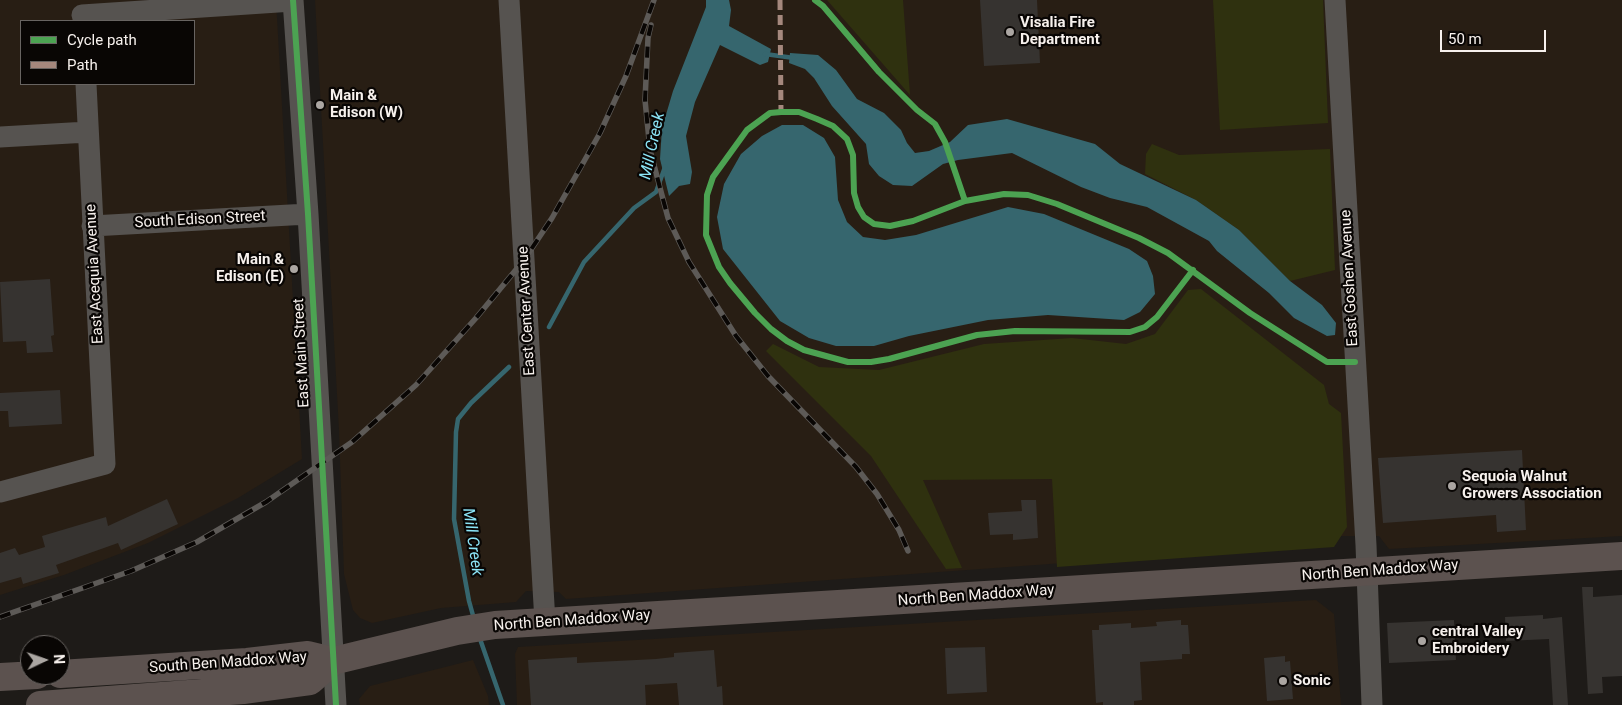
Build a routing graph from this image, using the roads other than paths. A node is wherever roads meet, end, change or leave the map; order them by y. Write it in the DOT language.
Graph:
graph roads {
  1 [pos="509,0"];
  2 [pos="1336,0"];
  3 [pos="293,1"];
  4 [pos="82,12"];
  5 [pos="86,85"];
  6 [pos="88,132"];
  7 [pos="0,138"];
  8 [pos="308,214"];
  9 [pos="92,226"];
  10 [pos="0,492"];
  11 [pos="1622,556"];
  12 [pos="1367,572"];
  13 [pos="545,622"];
  14 [pos="333,661"];
  15 [pos="70,673"];
  16 [pos="20,676"];
  17 [pos="0,677"];
  18 [pos="40,705"];
  19 [pos="336,705"];
  20 [pos="1372,705"];
  1 -- 13 [label="street, East Center Avenue"];
  2 -- 12 [label="street, East Goshen Avenue"];
  3 -- 4 [label="street"];
  3 -- 8 [label="street, East Main Street"];
  5 -- 6 [label="street, East Acequia Avenue"];
  6 -- 7 [label="street"];
  6 -- 9 [label="street, East Acequia Avenue"];
  8 -- 9 [label="street, South Edison Street"];
  8 -- 14 [label="street, East Main Street"];
  9 -- 10 [label="street, East Acequia Avenue"];
  11 -- 12 [label="main road, North Ben Maddox Way"];
  12 -- 13 [label="main road, North Ben Maddox Way"];
  12 -- 20 [label="street, East Goshen Avenue"];
  13 -- 14 [label="main road, North Ben Maddox Way"];
  14 -- 15 [label="main road, South Ben Maddox Way"];
  14 -- 18 [label="main road, South Ben Maddox Way"];
  14 -- 19 [label="street, East Main Street"];
  16 -- 17 [label="main road"];
}
